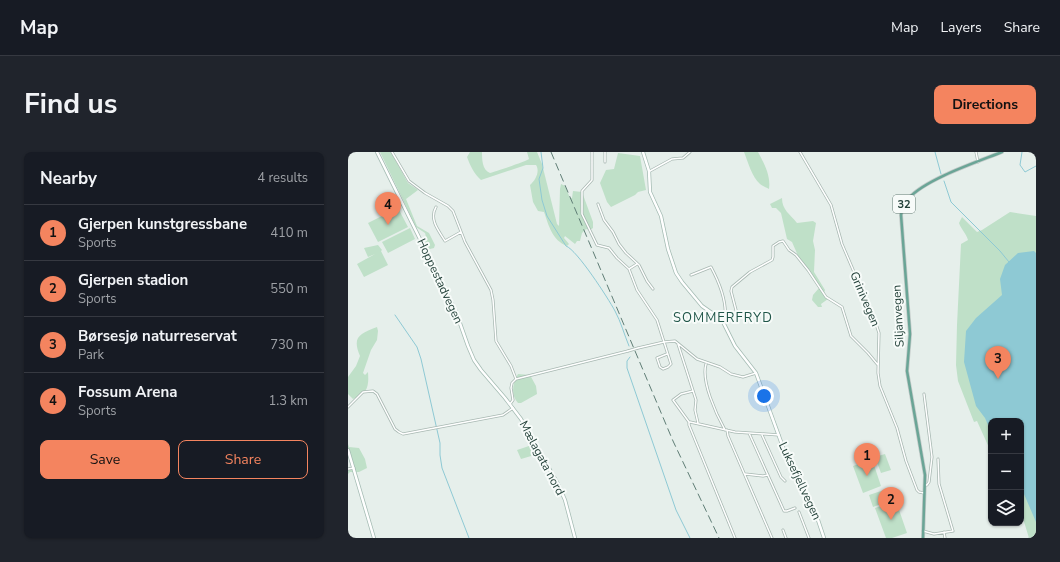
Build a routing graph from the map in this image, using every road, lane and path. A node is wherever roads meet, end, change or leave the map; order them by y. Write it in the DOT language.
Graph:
graph roads {
  1 [pos="377,152"];
  2 [pos="392,152"];
  3 [pos="592,152"];
  4 [pos="606,152"];
  5 [pos="643,152"];
  6 [pos="690,152"];
  7 [pos="800,152"];
  8 [pos="976,152"];
  9 [pos="1002,152"];
  10 [pos="605,162"];
  11 [pos="978,162"];
  12 [pos="649,171"];
  13 [pos="598,204"];
  14 [pos="436,207"];
  15 [pos="461,232"];
  16 [pos="638,264"];
  17 [pos="628,269"];
  18 [pos="691,275"];
  19 [pos="653,289"];
  20 [pos="724,320"];
  21 [pos="664,342"];
  22 [pos="678,343"];
  23 [pos="667,354"];
  24 [pos="706,363"];
  25 [pos="878,366"];
  26 [pos="756,373"];
  27 [pos="516,379"];
  28 [pos="693,391"];
  29 [pos="924,394"];
  30 [pos="510,404"];
  31 [pos="348,407"];
  32 [pos="513,408"];
  33 [pos="689,422"];
  34 [pos="698,423"];
  35 [pos="726,430"];
  36 [pos="749,433"];
  37 [pos="761,434"];
  38 [pos="779,435"];
  39 [pos="348,450"];
  40 [pos="938,459"];
  41 [pos="354,468"];
  42 [pos="348,469"];
  43 [pos="744,474"];
  44 [pos="768,475"];
  45 [pos="785,481"];
  46 [pos="925,485"];
  47 [pos="924,493"];
  48 [pos="794,508"];
  49 [pos="799,512"];
  50 [pos="783,530"];
  51 [pos="923,531"];
  52 [pos="944,532"];
  53 [pos="374,538"];
  54 [pos="575,538"];
  55 [pos="736,538"];
  56 [pos="772,538"];
  57 [pos="786,538"];
  58 [pos="810,538"];
  59 [pos="824,538"];
  60 [pos="923,538"];
  61 [pos="945,538"];
  1 -- 30 [label="main road, Hoppestadvegen"];
  2 -- 15 [label="street"];
  3 -- 17 [label="street"];
  4 -- 10 [label="street"];
  5 -- 12 [label="main road, Luksefjellvegen"];
  6 -- 12 [label="street"];
  7 -- 25 [label="street, Grinivegen"];
  8 -- 11 [label="street"];
  9 -- 11 [label="main road, Siljanvegen / 32"];
  11 -- 46 [label="main road, Siljanvegen / 32"];
  12 -- 20 [label="main road, Luksefjellvegen"];
  13 -- 16 [label="street"];
  14 -- 15 [label="street"];
  15 -- 27 [label="street"];
  16 -- 17 [label="street"];
  16 -- 19 [label="street"];
  17 -- 21 [label="street"];
  18 -- 20 [label="street"];
  20 -- 25 [label="street"];
  20 -- 26 [label="main road, Luksefjellvegen"];
  21 -- 22 [label="street"];
  21 -- 23 [label="street"];
  21 -- 27 [label="street, bridge"];
  22 -- 24 [label="street"];
  22 -- 28 [label="street"];
  23 -- 23 [label="street"];
  24 -- 26 [label="street"];
  24 -- 35 [label="street"];
  25 -- 47 [label="street, Grinivegen"];
  26 -- 38 [label="main road, Luksefjellvegen"];
  27 -- 30 [label="street"];
  28 -- 33 [label="street"];
  28 -- 34 [label="street"];
  29 -- 46 [label="street"];
  30 -- 32 [label="main road, Mælagata nord"];
  31 -- 32 [label="street"];
  32 -- 54 [label="main road, Mælagata nord"];
  33 -- 34 [label="street"];
  33 -- 55 [label="street"];
  34 -- 35 [label="street"];
  35 -- 36 [label="street"];
  35 -- 43 [label="street"];
  36 -- 37 [label="street"];
  36 -- 44 [label="street"];
  37 -- 38 [label="street"];
  37 -- 45 [label="street"];
  38 -- 59 [label="main road, Luksefjellvegen"];
  39 -- 41 [label="main road"];
  40 -- 52 [label="street"];
  41 -- 42 [label="street"];
  41 -- 53 [label="main road"];
  43 -- 44 [label="street"];
  43 -- 56 [label="street"];
  44 -- 48 [label="street"];
  46 -- 47 [label="main road, Siljanvegen / 32"];
  47 -- 51 [label="main road, Siljanvegen / 32"];
  49 -- 58 [label="street"];
  50 -- 57 [label="street"];
  51 -- 52 [label="street"];
  51 -- 60 [label="main road, Siljanvegen / 32"];
  52 -- 61 [label="street"];
}
